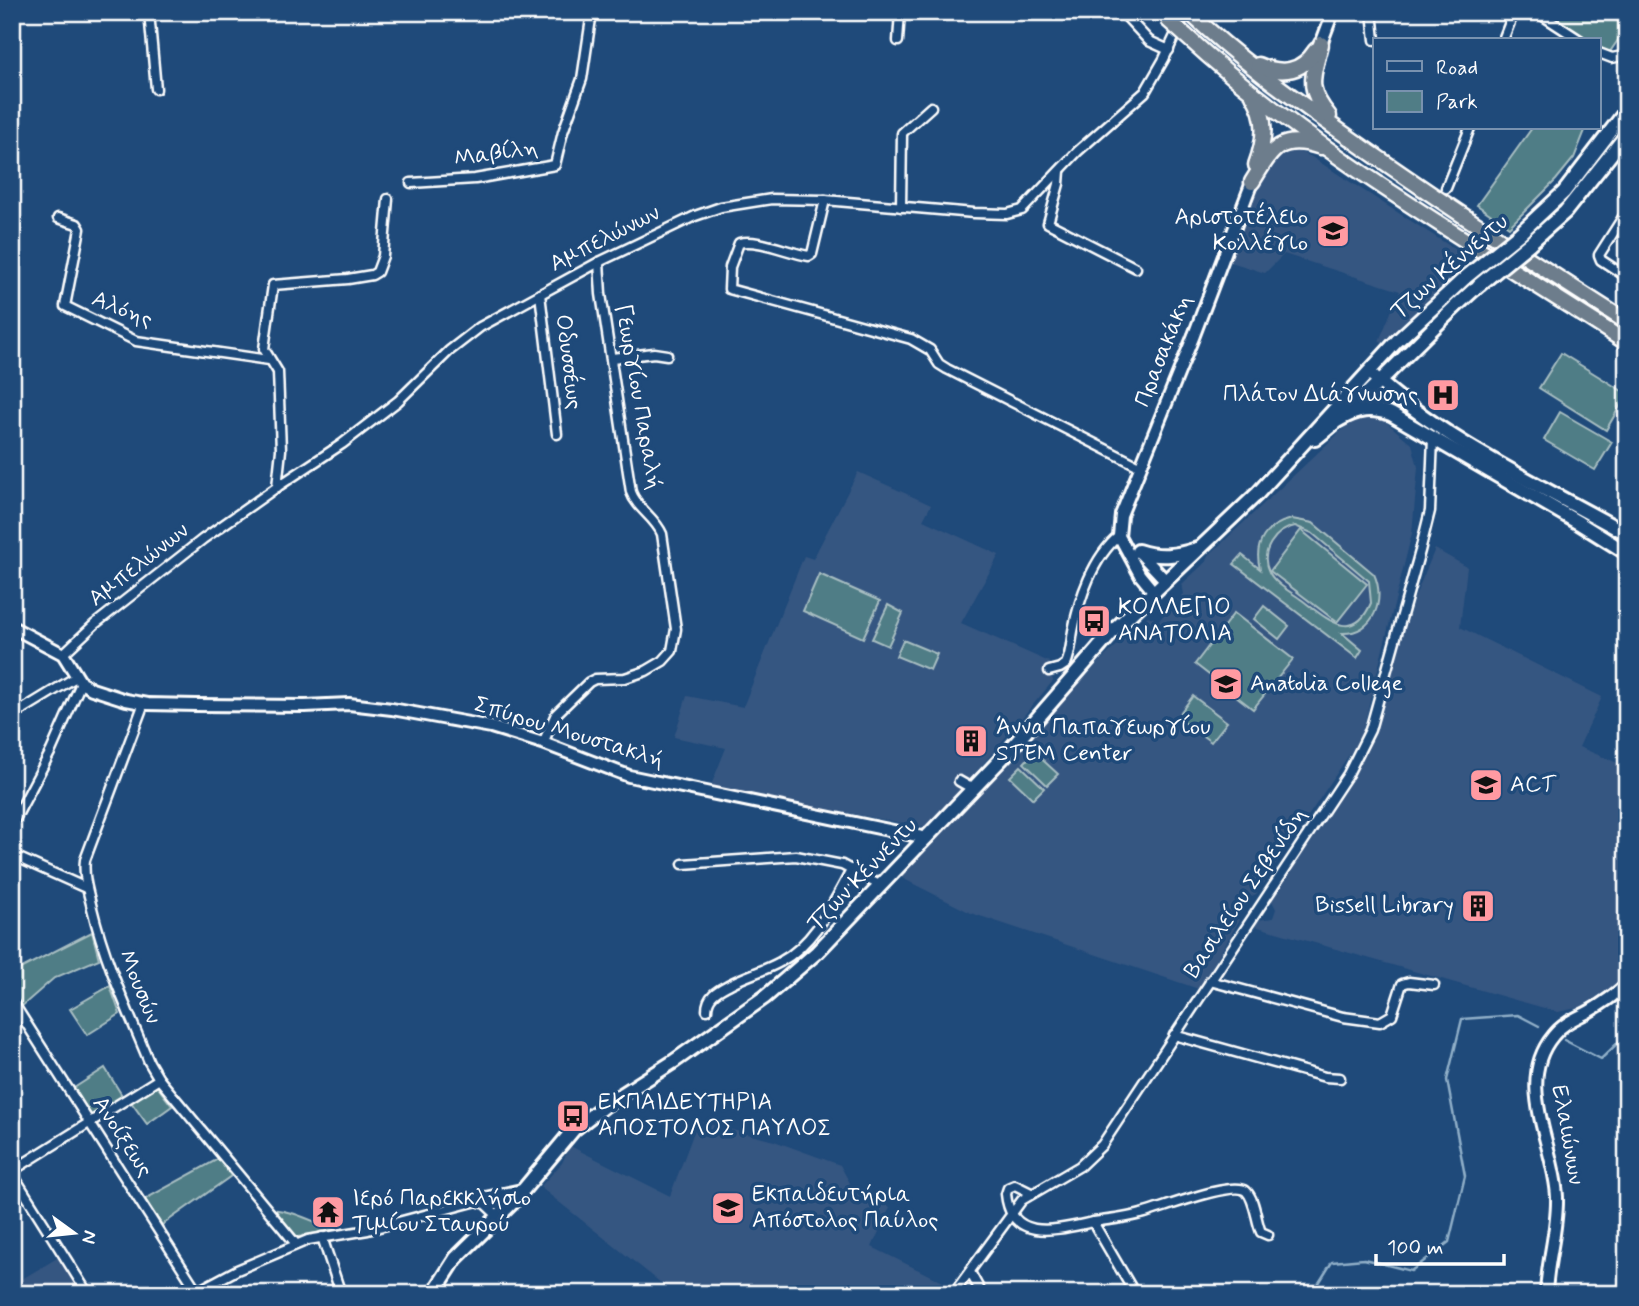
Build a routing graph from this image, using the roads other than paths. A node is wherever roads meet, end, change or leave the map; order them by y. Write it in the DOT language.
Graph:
graph roads {
  1 [pos="149,12"];
  2 [pos="592,12"];
  3 [pos="900,12"];
  4 [pos="1122,12"];
  5 [pos="1333,12"];
  6 [pos="1371,12"];
  7 [pos="1514,12"];
  8 [pos="1537,12"];
  9 [pos="1163,15"];
  10 [pos="1190,15"];
  11 [pos="1375,38"];
  12 [pos="1504,38"];
  13 [pos="1577,38"];
  14 [pos="898,41"];
  15 [pos="1321,44"];
  16 [pos="1169,50"];
  17 [pos="1600,53"];
  18 [pos="1627,55"];
  19 [pos="1241,56"];
  20 [pos="1245,86"];
  21 [pos="156,89"];
  22 [pos="931,107"];
  23 [pos="1627,110"];
  24 [pos="1469,130"];
  25 [pos="1627,134"];
  26 [pos="1345,135"];
  27 [pos="1335,154"];
  28 [pos="1060,171"];
  29 [pos="1252,182"];
  30 [pos="411,183"];
  31 [pos="1446,188"];
  32 [pos="388,200"];
  33 [pos="825,200"];
  34 [pos="901,206"];
  35 [pos="1627,211"];
  36 [pos="58,218"];
  37 [pos="599,262"];
  38 [pos="1136,268"];
  39 [pos="1627,277"];
  40 [pos="1578,291"];
  41 [pos="540,294"];
  42 [pos="1553,296"];
  43 [pos="1627,312"];
  44 [pos="1627,322"];
  45 [pos="1627,343"];
  46 [pos="1627,352"];
  47 [pos="667,355"];
  48 [pos="612,358"];
  49 [pos="269,360"];
  50 [pos="1369,382"];
  51 [pos="1339,420"];
  52 [pos="1409,424"];
  53 [pos="557,434"];
  54 [pos="1433,438"];
  55 [pos="1298,452"];
  56 [pos="1139,466"];
  57 [pos="277,486"];
  58 [pos="1627,534"];
  59 [pos="1121,539"];
  60 [pos="1200,548"];
  61 [pos="1138,551"];
  62 [pos="1627,554"];
  63 [pos="1166,581"];
  64 [pos="1154,592"];
  65 [pos="12,627"];
  66 [pos="64,654"];
  67 [pos="1049,671"];
  68 [pos="78,680"];
  69 [pos="144,703"];
  70 [pos="12,716"];
  71 [pos="543,743"];
  72 [pos="959,781"];
  73 [pos="973,789"];
  74 [pos="12,825"];
  75 [pos="927,838"];
  76 [pos="12,855"];
  77 [pos="683,864"];
  78 [pos="852,869"];
  79 [pos="881,886"];
  80 [pos="86,888"];
  81 [pos="1210,981"];
  82 [pos="1627,984"];
  83 [pos="1434,985"];
  84 [pos="12,1001"];
  85 [pos="708,1010"];
  86 [pos="1174,1035"];
  87 [pos="1340,1077"];
  88 [pos="159,1079"];
  89 [pos="90,1122"];
  90 [pos="12,1172"];
  91 [pos="522,1191"];
  92 [pos="1031,1193"];
  93 [pos="481,1200"];
  94 [pos="508,1206"];
  95 [pos="1011,1212"];
  96 [pos="498,1216"];
  97 [pos="1093,1222"];
  98 [pos="1269,1235"];
  99 [pos="322,1237"];
  100 [pos="296,1244"];
  101 [pos="970,1272"];
  102 [pos="196,1293"];
  103 [pos="88,1294"];
  104 [pos="341,1294"];
  105 [pos="433,1294"];
  106 [pos="953,1294"];
  107 [pos="982,1294"];
  108 [pos="1135,1294"];
  109 [pos="1546,1294"];
  1 -- 21 [label="street"];
  2 -- 30 [label="street, Μαβίλη"];
  3 -- 14 [label="street"];
  4 -- 16 [label="street"];
  5 -- 15 [label="street"];
  6 -- 11 [label="street"];
  7 -- 12 [label="street"];
  8 -- 13 [label="street"];
  9 -- 20 [label="highway, bridge"];
  10 -- 16 [label="street, Αμπελώνων"];
  10 -- 19 [label="highway"];
  15 -- 19 [label="highway"];
  15 -- 26 [label="highway"];
  16 -- 28 [label="street, Αμπελώνων"];
  17 -- 18 [label="street"];
  19 -- 26 [label="highway"];
  20 -- 27 [label="highway"];
  20 -- 29 [label="highway"];
  22 -- 34 [label="street"];
  23 -- 50 [label="main road, Τζων Κέννεντυ, bridge"];
  24 -- 31 [label="street"];
  25 -- 50 [label="main road, Τζων Κέννεντυ, bridge"];
  26 -- 40 [label="highway"];
  27 -- 29 [label="highway"];
  27 -- 42 [label="highway"];
  28 -- 34 [label="street, Αμπελώνων"];
  28 -- 38 [label="street"];
  29 -- 56 [label="street, Πρασακάκη"];
  32 -- 49 [label="street"];
  33 -- 34 [label="street, Αμπελώνων"];
  33 -- 37 [label="street, Αμπελώνων"];
  33 -- 56 [label="street"];
  35 -- 39 [label="street"];
  36 -- 49 [label="street, Αλόης"];
  37 -- 41 [label="street, Αμπελώνων"];
  37 -- 48 [label="street, Γεωργίου Παραλή"];
  40 -- 43 [label="highway"];
  40 -- 44 [label="highway"];
  41 -- 53 [label="street, Οδυσσέως"];
  41 -- 57 [label="street, Αμπελώνων"];
  42 -- 45 [label="highway"];
  42 -- 46 [label="highway"];
  47 -- 48 [label="street"];
  48 -- 71 [label="street, Γεωργίου Παραλή"];
  49 -- 57 [label="street"];
  50 -- 51 [label="main road, Τζων Κέννεντυ"];
  50 -- 52 [label="main road"];
  50 -- 55 [label="main road, Τζων Κέννεντυ"];
  50 -- 58 [label="main road"];
  51 -- 52 [label="main road"];
  51 -- 55 [label="main road, Τζων Κέννεντυ"];
  52 -- 54 [label="main road"];
  54 -- 62 [label="main road"];
  54 -- 81 [label="street, Βασιλείου Σεβενίδη"];
  55 -- 60 [label="main road, Τζων Κέννεντυ"];
  56 -- 59 [label="street, Πρασακάκη"];
  57 -- 66 [label="street, Αμπελώνων"];
  59 -- 61 [label="street"];
  59 -- 64 [label="street"];
  59 -- 67 [label="street, Πρασακάκη"];
  60 -- 61 [label="main road"];
  60 -- 63 [label="main road, Τζων Κέννεντυ"];
  61 -- 63 [label="street"];
  63 -- 64 [label="main road, Τζων Κέννεντυ"];
  64 -- 73 [label="main road, Τζων Κέννεντυ"];
  65 -- 66 [label="street"];
  66 -- 68 [label="street"];
  68 -- 69 [label="street, Σπύρου Μουστακλή"];
  68 -- 70 [label="street"];
  68 -- 74 [label="street"];
  69 -- 71 [label="street, Σπύρου Μουστακλή"];
  69 -- 80 [label="street, Μουσών"];
  71 -- 75 [label="street, Σπύρου Μουστακλή"];
  72 -- 73 [label="street"];
  73 -- 75 [label="main road, Τζων Κέννεντυ"];
  75 -- 79 [label="main road, Τζων Κέννεντυ"];
  76 -- 80 [label="street"];
  77 -- 78 [label="street"];
  78 -- 79 [label="street"];
  78 -- 85 [label="street"];
  79 -- 91 [label="main road, Τζων Κέννεντυ"];
  80 -- 88 [label="street, Μουσών"];
  81 -- 83 [label="street"];
  81 -- 86 [label="street, Βασιλείου Σεβενίδη"];
  82 -- 109 [label="street, Ελαιώνων"];
  84 -- 89 [label="street, Ανοίξεως"];
  86 -- 87 [label="street"];
  86 -- 92 [label="street, Βασιλείου Σεβενίδη"];
  88 -- 89 [label="street"];
  88 -- 100 [label="street, Μουσών"];
  89 -- 90 [label="street"];
  89 -- 102 [label="street, Ανοίξεως"];
  90 -- 103 [label="street"];
  91 -- 93 [label="main road"];
  91 -- 94 [label="main road, Τζων Κέννεντυ"];
  92 -- 95 [label="street, Βασιλείου Σεβενίδη"];
  92 -- 95 [label="street"];
  93 -- 94 [label="street"];
  93 -- 96 [label="street"];
  93 -- 99 [label="street"];
  94 -- 96 [label="main road, Τζων Κέννεντυ"];
  95 -- 97 [label="street"];
  95 -- 101 [label="street, Βασιλείου Σεβενίδη"];
  96 -- 105 [label="main road, Τζων Κέννεντυ"];
  97 -- 98 [label="street"];
  97 -- 108 [label="street"];
  99 -- 100 [label="street"];
  99 -- 104 [label="street"];
  100 -- 102 [label="street"];
  101 -- 106 [label="street, Βασιλείου Σεβενίδη"];
  101 -- 107 [label="street"];
}
